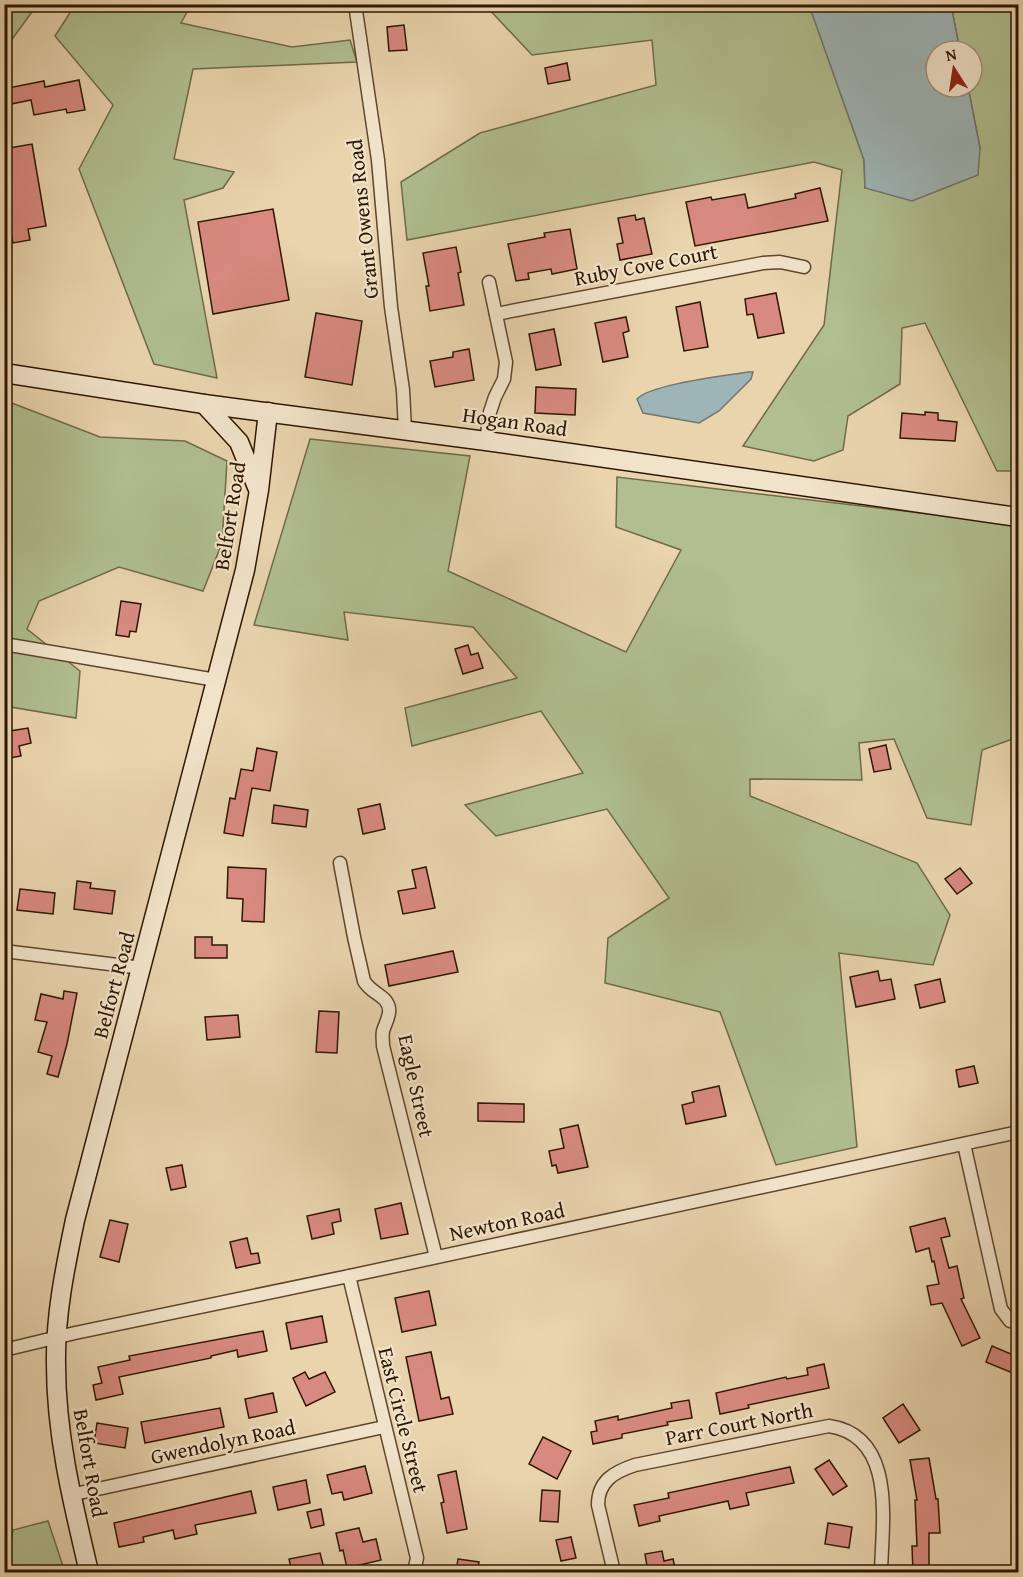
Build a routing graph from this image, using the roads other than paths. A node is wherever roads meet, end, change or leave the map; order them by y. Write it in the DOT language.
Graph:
graph roads {
  1 [pos="355,4"];
  2 [pos="804,267"];
  3 [pos="489,282"];
  4 [pos="496,314"];
  5 [pos="4,373"];
  6 [pos="204,404"];
  7 [pos="268,412"];
  8 [pos="405,430"];
  9 [pos="486,441"];
  10 [pos="259,490"];
  11 [pos="1018,517"];
  12 [pos="4,644"];
  13 [pos="216,680"];
  14 [pos="340,863"];
  15 [pos="4,951"];
  16 [pos="142,968"];
  17 [pos="1018,1132"];
  18 [pos="964,1144"];
  19 [pos="436,1257"];
  20 [pos="349,1276"];
  21 [pos="1018,1323"];
  22 [pos="57,1338"];
  23 [pos="4,1350"];
  24 [pos="384,1427"];
  25 [pos="70,1495"];
  26 [pos="89,1572"];
  27 [pos="414,1572"];
  28 [pos="614,1572"];
  29 [pos="881,1572"];
  1 -- 8 [label="street, Grant Owens Road"];
  2 -- 4 [label="street, Ruby Cove Court"];
  3 -- 4 [label="street"];
  4 -- 9 [label="street"];
  5 -- 6 [label="street, Hogan Road"];
  6 -- 7 [label="street, Hogan Road"];
  6 -- 10 [label="street"];
  7 -- 8 [label="street, Hogan Road"];
  7 -- 10 [label="street, Belfort Road"];
  8 -- 9 [label="street, Hogan Road"];
  9 -- 11 [label="street, Hogan Road"];
  10 -- 13 [label="street, Belfort Road"];
  12 -- 13 [label="street"];
  13 -- 16 [label="street, Belfort Road"];
  14 -- 19 [label="street, Eagle Street"];
  15 -- 16 [label="street"];
  16 -- 22 [label="street, Belfort Road"];
  17 -- 18 [label="street, Newton Road"];
  18 -- 19 [label="street, Newton Road"];
  18 -- 21 [label="street"];
  19 -- 20 [label="street, Newton Road"];
  20 -- 22 [label="street, Newton Road"];
  20 -- 24 [label="street, East Circle Street"];
  22 -- 23 [label="street, Newton Road"];
  22 -- 25 [label="street, Belfort Road"];
  24 -- 25 [label="street, Gwendolyn Road"];
  24 -- 27 [label="street, East Circle Street"];
  25 -- 26 [label="street, Belfort Road"];
  28 -- 29 [label="street, Parr Court North"];
}
